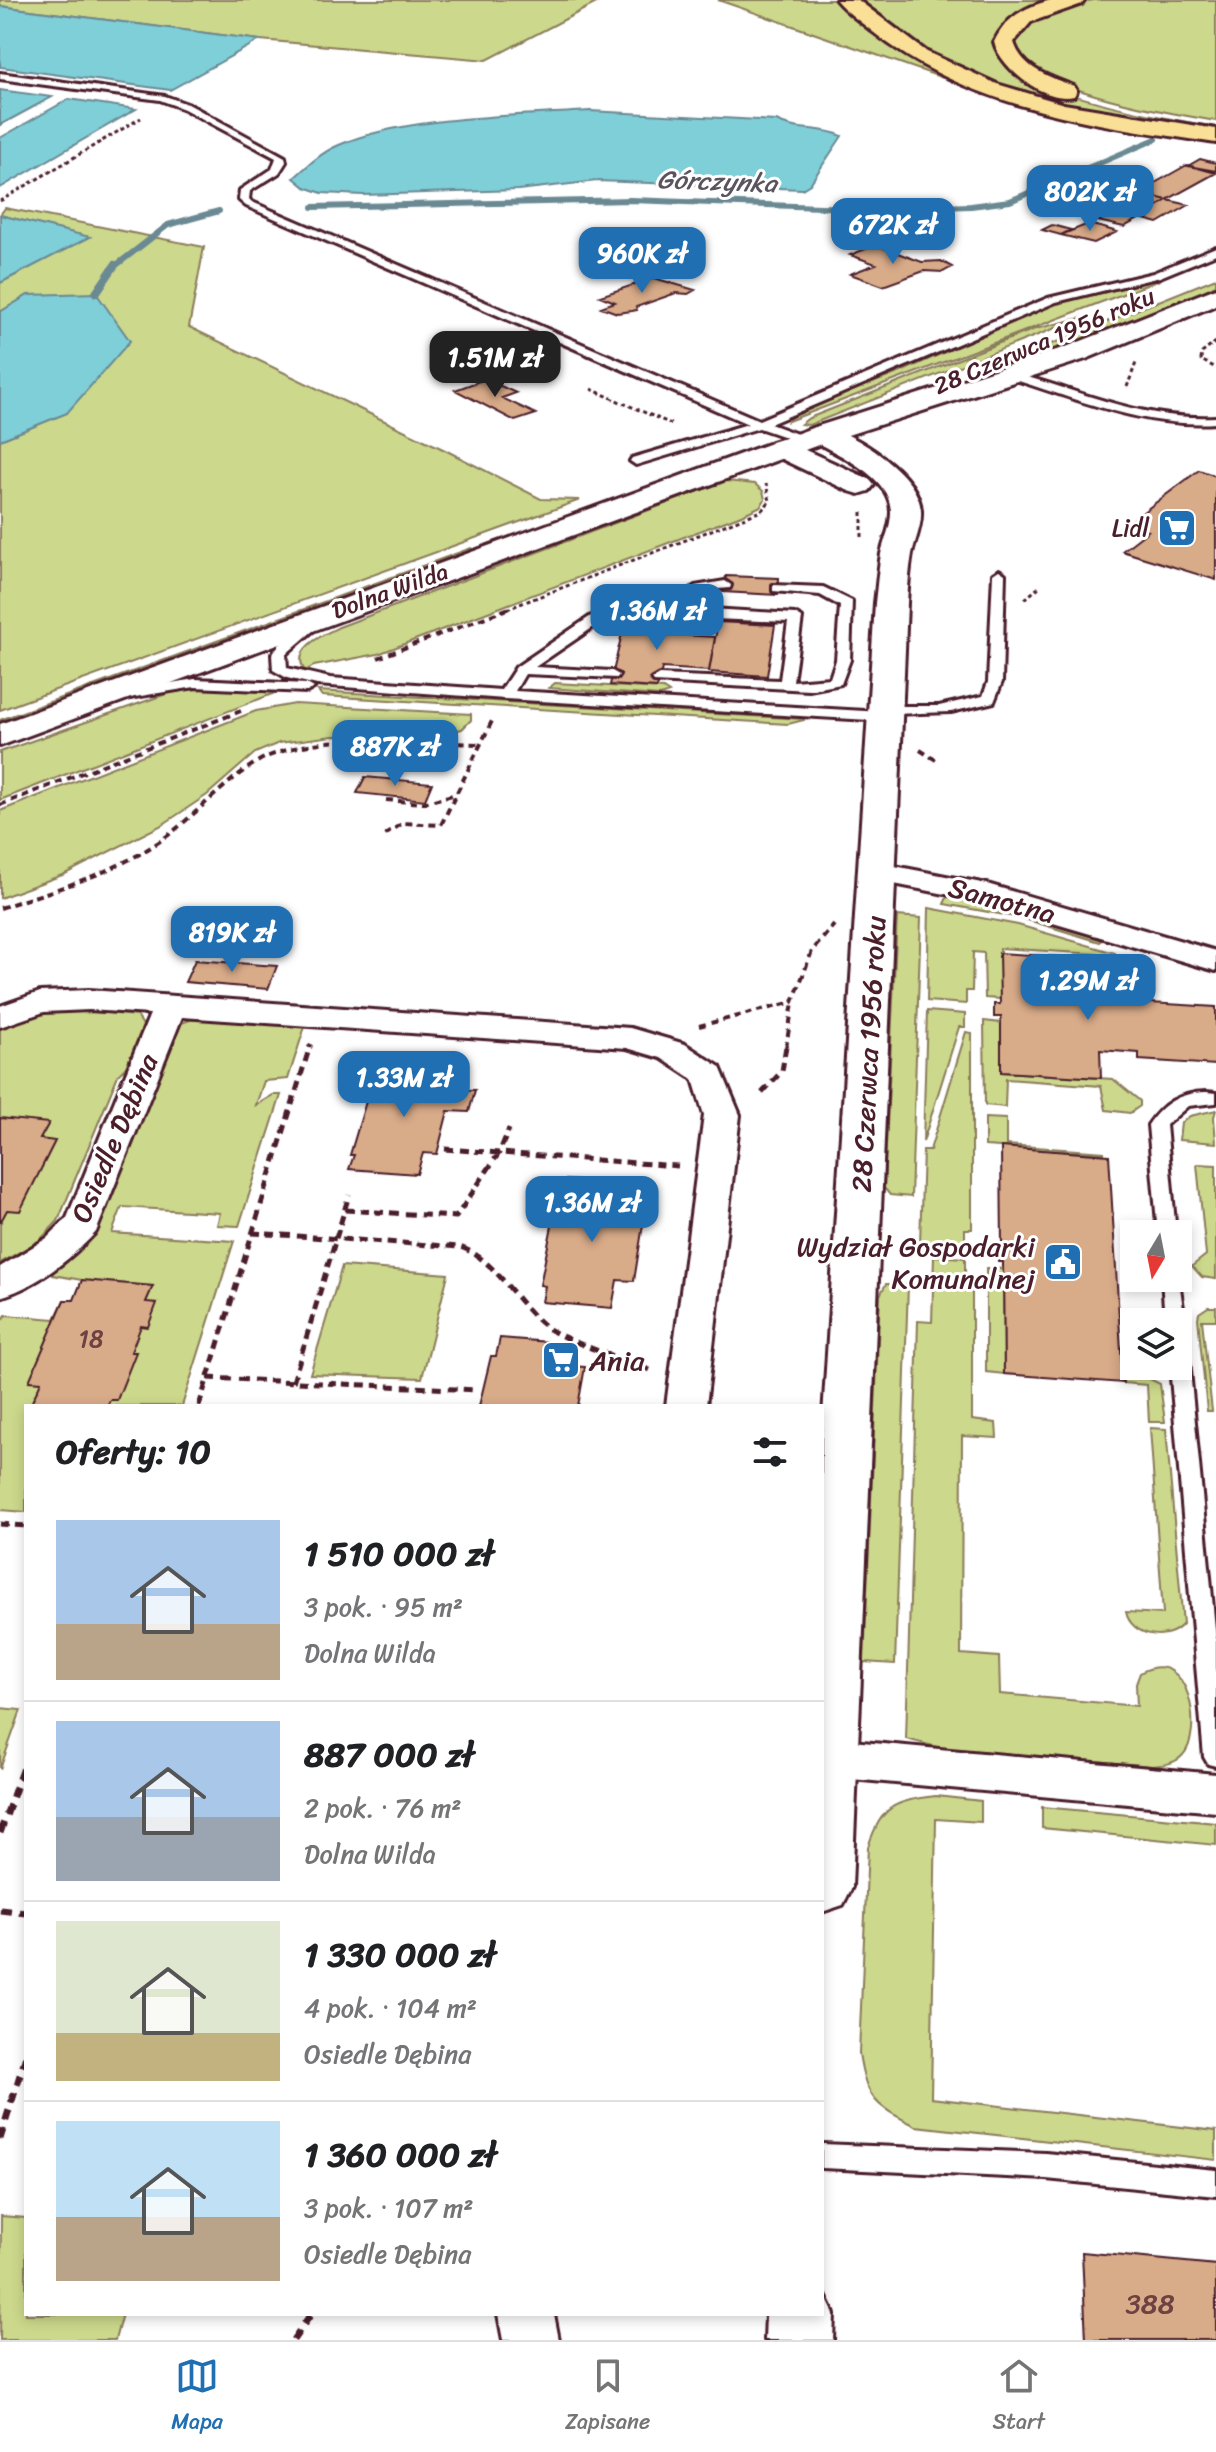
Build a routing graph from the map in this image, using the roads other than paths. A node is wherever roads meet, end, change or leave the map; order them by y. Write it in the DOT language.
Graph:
graph roads {
  1 [pos="846,0"];
  2 [pos="1075,0"];
  3 [pos="0,76"];
  4 [pos="1216,125"];
  5 [pos="1216,136"];
  6 [pos="1216,250"];
  7 [pos="1216,270"];
  8 [pos="1216,296"];
  9 [pos="1013,376"];
  10 [pos="874,416"];
  11 [pos="1216,420"];
  12 [pos="759,424"];
  13 [pos="802,441"];
  14 [pos="636,461"];
  15 [pos="896,556"];
  16 [pos="999,574"];
  17 [pos="725,585"];
  18 [pos="778,588"];
  19 [pos="332,611"];
  20 [pos="687,612"];
  21 [pos="521,670"];
  22 [pos="612,675"];
  23 [pos="659,679"];
  24 [pos="722,681"];
  25 [pos="786,685"];
  26 [pos="383,687"];
  27 [pos="505,695"];
  28 [pos="103,697"];
  29 [pos="719,707"];
  30 [pos="887,714"];
  31 [pos="0,736"];
  32 [pos="879,872"];
  33 [pos="1216,961"];
  34 [pos="170,1005"];
  35 [pos="0,1017"];
  36 [pos="1216,1098"];
  37 [pos="1166,1220"];
  38 [pos="0,1284"];
  39 [pos="1181,1380"];
  40 [pos="687,1395"];
  41 [pos="1216,1757"];
  42 [pos="829,1758"];
  43 [pos="1216,1793"];
  44 [pos="824,1850"];
  45 [pos="824,2156"];
  46 [pos="1216,2183"];
  47 [pos="526,2316"];
  48 [pos="800,2316"];
  49 [pos="531,2340"];
  50 [pos="799,2340"];
  1 -- 5 [label="highway"];
  2 -- 4 [label="highway"];
  3 -- 12 [label="lane"];
  6 -- 12 [label="lane"];
  7 -- 10 [label="main road, 28 Czerwca 1956 roku"];
  8 -- 9 [label="main road, 28 Czerwca 1956 roku"];
  9 -- 10 [label="main road, 28 Czerwca 1956 roku"];
  9 -- 11 [label="lane"];
  10 -- 13 [label="main road, 28 Czerwca 1956 roku"];
  12 -- 13 [label="lane"];
  12 -- 14 [label="lane"];
  13 -- 15 [label="main road, 28 Czerwca 1956 roku"];
  13 -- 15 [label="main road, 28 Czerwca 1956 roku"];
  13 -- 19 [label="main road, Dolna Wilda"];
  15 -- 30 [label="main road, 28 Czerwca 1956 roku"];
  16 -- 30 [label="lane"];
  17 -- 20 [label="lane"];
  18 -- 25 [label="lane"];
  19 -- 26 [label="lane"];
  19 -- 28 [label="main road, Dolna Wilda"];
  20 -- 21 [label="lane"];
  20 -- 25 [label="lane"];
  21 -- 22 [label="lane"];
  21 -- 27 [label="lane"];
  23 -- 24 [label="lane"];
  24 -- 25 [label="lane"];
  24 -- 29 [label="lane"];
  26 -- 27 [label="lane"];
  26 -- 28 [label="lane"];
  27 -- 29 [label="lane"];
  28 -- 31 [label="main road, Dolna Wilda"];
  29 -- 30 [label="lane"];
  30 -- 32 [label="main road, 28 Czerwca 1956 roku"];
  32 -- 33 [label="street, Samotna"];
  32 -- 42 [label="main road, 28 Czerwca 1956 roku"];
  34 -- 35 [label="street"];
  34 -- 38 [label="street, Osiedle Dębina"];
  34 -- 40 [label="street"];
  36 -- 37 [label="lane"];
  39 -- 41 [label="lane"];
  42 -- 43 [label="street"];
  42 -- 44 [label="main road, 28 Czerwca 1956 roku"];
  45 -- 46 [label="lane"];
  47 -- 49 [label="street"];
  48 -- 50 [label="main road"];
}
